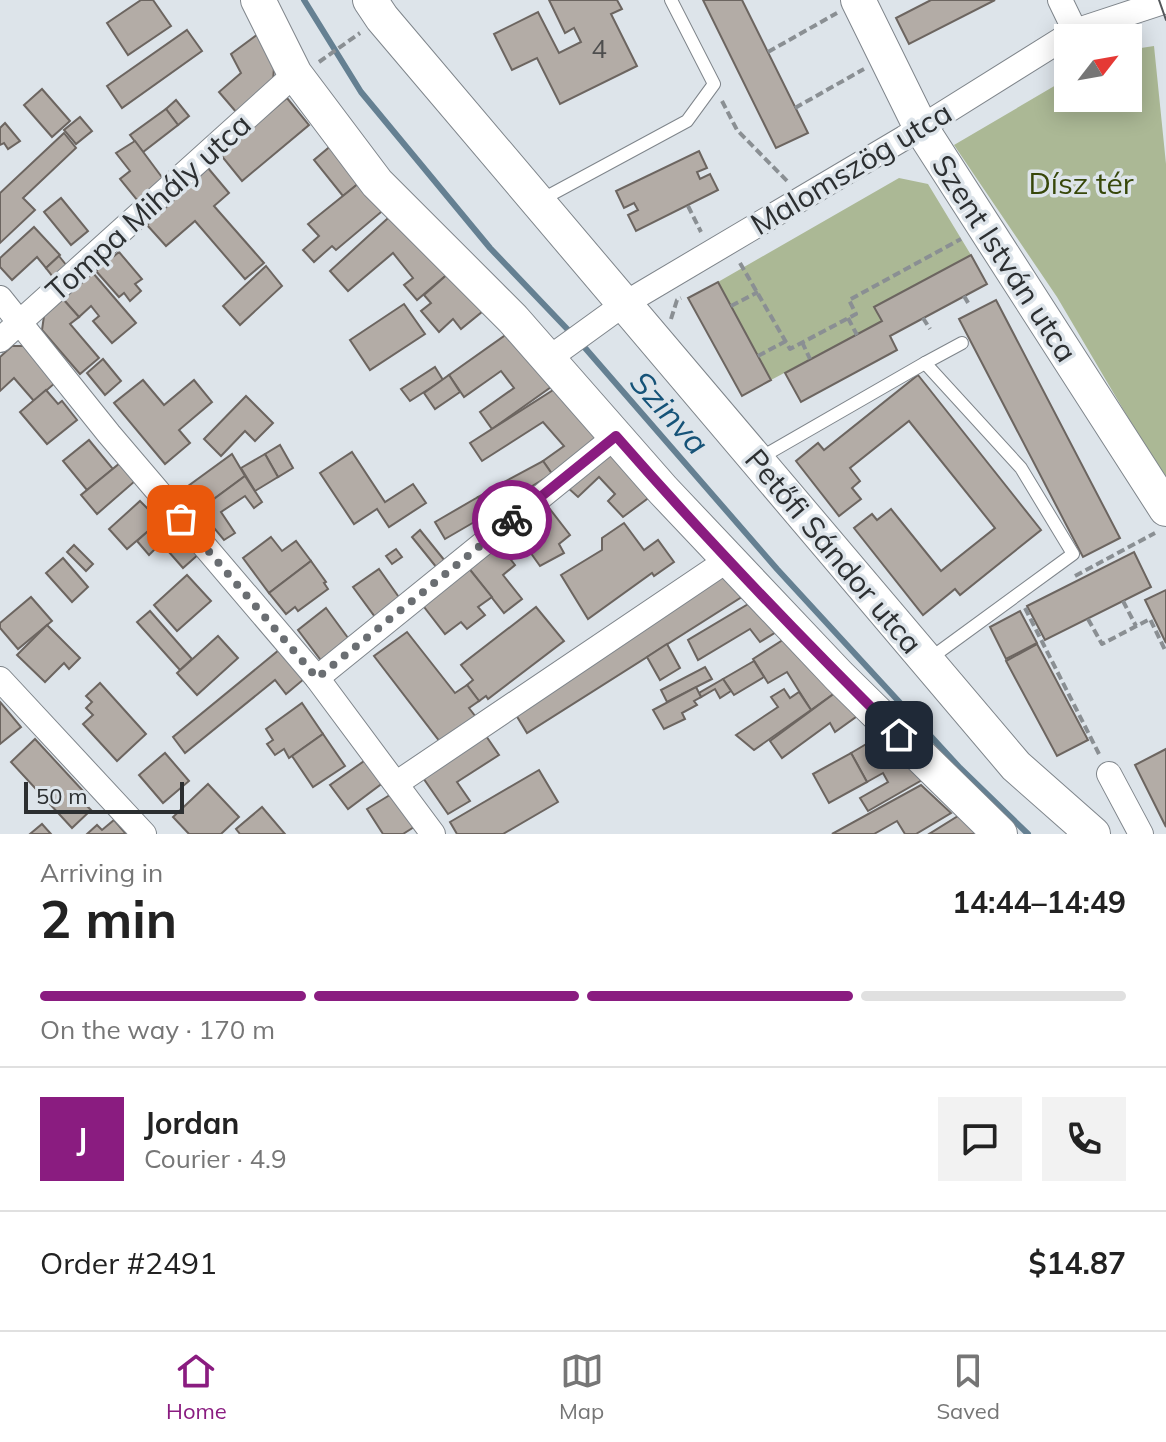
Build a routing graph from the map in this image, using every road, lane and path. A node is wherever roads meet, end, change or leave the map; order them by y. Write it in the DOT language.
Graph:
graph roads {
  1 [pos="258,0"];
  2 [pos="671,0"];
  3 [pos="1060,0"];
  4 [pos="1166,1"];
  5 [pos="848,6"];
  6 [pos="376,9"];
  7 [pos="1072,24"];
  8 [pos="1096,24"];
  9 [pos="1054,44"];
  10 [pos="768,52"];
  11 [pos="866,68"];
  12 [pos="305,69"];
  13 [pos="714,84"];
  14 [pos="795,108"];
  15 [pos="921,128"];
  16 [pos="804,198"];
  17 [pos="539,201"];
  18 [pos="688,206"];
  19 [pos="970,234"];
  20 [pos="711,252"];
  21 [pos="729,270"];
  22 [pos="690,292"];
  23 [pos="758,292"];
  24 [pos="964,296"];
  25 [pos="0,298"];
  26 [pos="624,304"];
  27 [pos="731,306"];
  28 [pos="970,306"];
  29 [pos="848,318"];
  30 [pos="923,318"];
  31 [pos="21,322"];
  32 [pos="668,329"];
  33 [pos="930,329"];
  34 [pos="857,335"];
  35 [pos="0,340"];
  36 [pos="786,341"];
  37 [pos="802,342"];
  38 [pos="962,343"];
  39 [pos="758,356"];
  40 [pos="548,359"];
  41 [pos="810,359"];
  42 [pos="925,363"];
  43 [pos="616,436"];
  44 [pos="757,460"];
  45 [pos="1165,518"];
  46 [pos="729,559"];
  47 [pos="1074,576"];
  48 [pos="1123,601"];
  49 [pos="1022,603"];
  50 [pos="1088,619"];
  51 [pos="1136,626"];
  52 [pos="1166,652"];
  53 [pos="927,661"];
  54 [pos="317,678"];
  55 [pos="0,679"];
  56 [pos="1109,774"];
  57 [pos="397,783"];
  58 [pos="144,834"];
  59 [pos="433,834"];
  60 [pos="1000,834"];
  61 [pos="1093,834"];
  62 [pos="1141,834"];
  1 -- 12 [label="street"];
  2 -- 13 [label="lane"];
  3 -- 7 [label="street"];
  4 -- 8 [label="street, Malomszög utca"];
  5 -- 10 [label="path"];
  5 -- 15 [label="street, Szent István utca"];
  6 -- 12 [label="path"];
  6 -- 17 [label="street, Petőfi Sándor utca"];
  9 -- 15 [label="street, Malomszög utca"];
  11 -- 14 [label="path"];
  12 -- 31 [label="street, Tompa Mihály utca"];
  12 -- 40 [label="street"];
  13 -- 16 [label="path"];
  13 -- 17 [label="lane"];
  15 -- 16 [label="street, Malomszög utca"];
  15 -- 45 [label="street, Szent István utca"];
  16 -- 20 [label="street, Malomszög utca"];
  17 -- 26 [label="street, Petőfi Sándor utca"];
  18 -- 20 [label="path"];
  19 -- 29 [label="path"];
  20 -- 26 [label="street, Malomszög utca"];
  21 -- 23 [label="path"];
  22 -- 32 [label="path"];
  23 -- 27 [label="path"];
  23 -- 36 [label="path"];
  24 -- 28 [label="path"];
  25 -- 31 [label="street"];
  26 -- 40 [label="street, Malomszög utca"];
  26 -- 44 [label="street, Petőfi Sándor utca"];
  29 -- 34 [label="path"];
  29 -- 37 [label="path"];
  30 -- 33 [label="path"];
  31 -- 35 [label="street, Tompa Mihály utca"];
  31 -- 54 [label="street"];
  36 -- 37 [label="path"];
  36 -- 39 [label="path"];
  37 -- 41 [label="path"];
  38 -- 42 [label="lane"];
  40 -- 43 [label="street"];
  42 -- 44 [label="lane"];
  42 -- 53 [label="lane"];
  43 -- 46 [label="street"];
  43 -- 54 [label="street"];
  44 -- 53 [label="street, Petőfi Sándor utca"];
  45 -- 47 [label="path"];
  46 -- 57 [label="street"];
  46 -- 60 [label="street"];
  48 -- 51 [label="path"];
  49 -- 56 [label="path"];
  50 -- 51 [label="path"];
  51 -- 52 [label="path"];
  53 -- 61 [label="street, Petőfi Sándor utca"];
  54 -- 57 [label="street"];
  55 -- 58 [label="street"];
  56 -- 62 [label="street"];
  57 -- 59 [label="street"];
}
